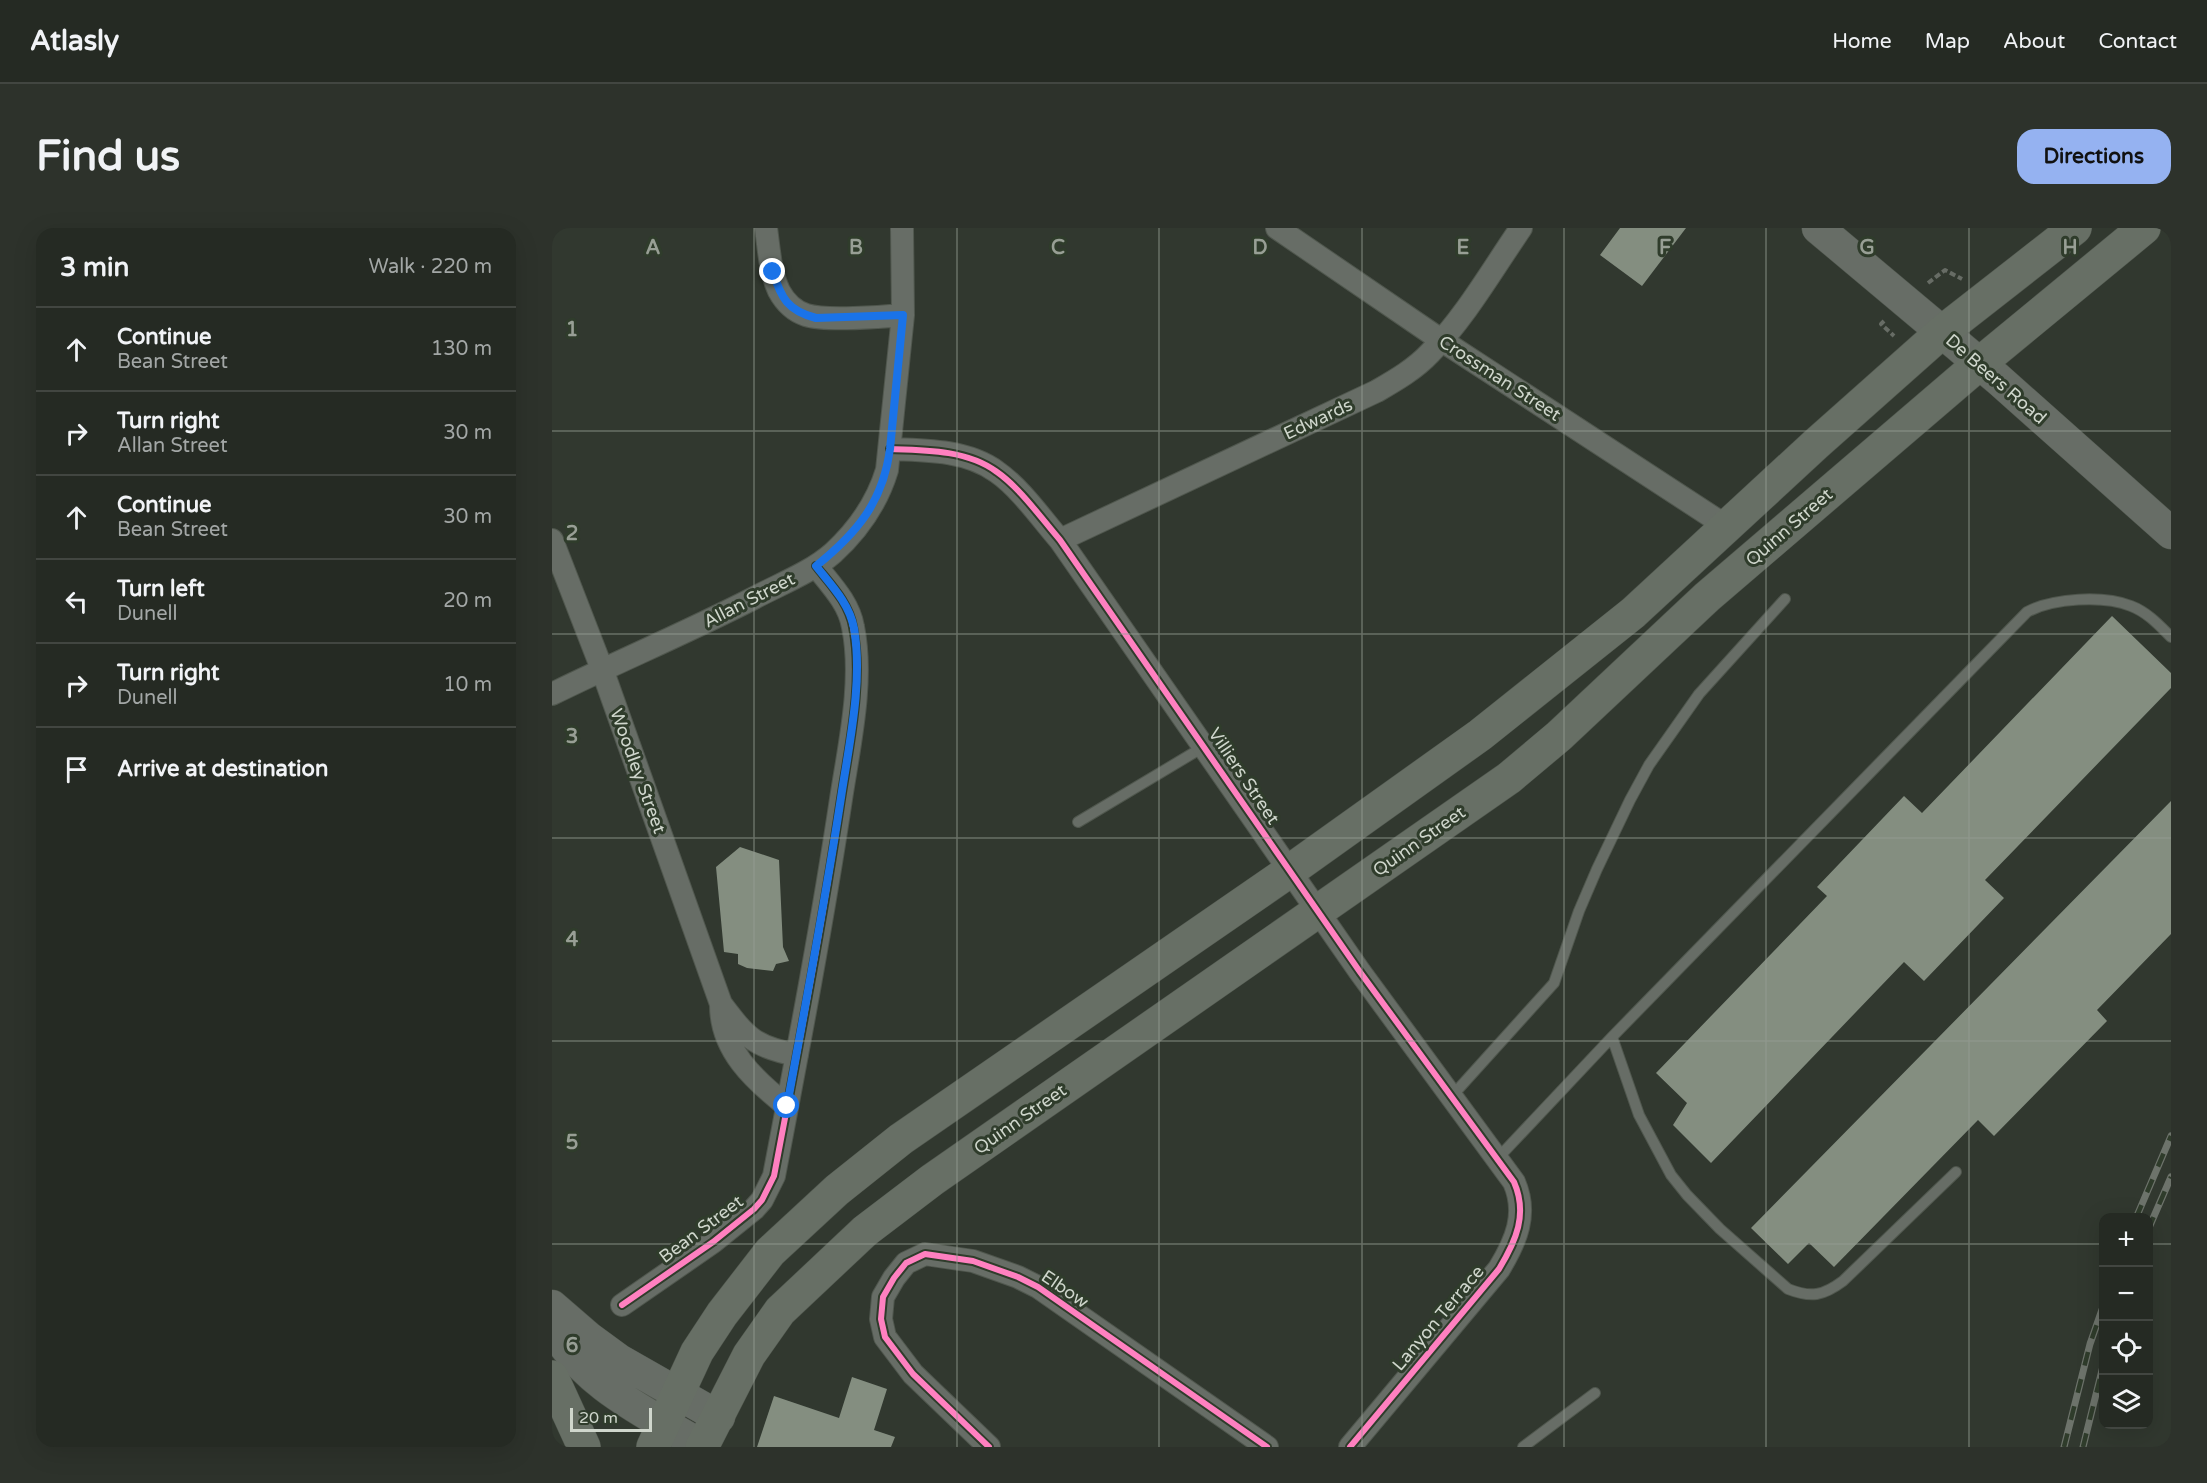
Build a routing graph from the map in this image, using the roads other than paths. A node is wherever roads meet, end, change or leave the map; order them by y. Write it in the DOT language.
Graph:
graph roads {
  1 [pos="766,228"];
  2 [pos="902,228"];
  3 [pos="1276,228"];
  4 [pos="1521,228"];
  5 [pos="1818,228"];
  6 [pos="2075,228"];
  7 [pos="2144,228"];
  8 [pos="903,315"];
  9 [pos="1942,332"];
  10 [pos="1442,340"];
  11 [pos="1979,364"];
  12 [pos="890,449"];
  13 [pos="2104,474"];
  14 [pos="2152,501"];
  15 [pos="1726,526"];
  16 [pos="2171,533"];
  17 [pos="552,540"];
  18 [pos="1060,540"];
  19 [pos="816,566"];
  20 [pos="1785,599"];
  21 [pos="2171,637"];
  22 [pos="602,669"];
  23 [pos="552,694"];
  24 [pos="1205,746"];
  25 [pos="1078,822"];
  26 [pos="1291,870"];
  27 [pos="1319,912"];
  28 [pos="721,1004"];
  29 [pos="1612,1037"];
  30 [pos="796,1055"];
  31 [pos="1452,1096"];
  32 [pos="787,1106"];
  33 [pos="1498,1158"];
  34 [pos="1956,1172"];
  35 [pos="1520,1196"];
  36 [pos="622,1305"];
  37 [pos="552,1306"];
  38 [pos="552,1324"];
  39 [pos="552,1377"];
  40 [pos="676,1393"];
  41 [pos="1595,1393"];
  42 [pos="719,1417"];
  43 [pos="658,1435"];
  44 [pos="584,1447"];
  45 [pos="702,1447"];
  46 [pos="989,1447"];
  47 [pos="1267,1447"];
  48 [pos="1350,1447"];
  49 [pos="1523,1447"];
  1 -- 8 [label="street"];
  2 -- 8 [label="street"];
  3 -- 10 [label="street, Crossman Street"];
  4 -- 10 [label="street, Edwards"];
  5 -- 9 [label="street, De Beers Road"];
  6 -- 9 [label="highway"];
  7 -- 11 [label="highway, Quinn Street"];
  8 -- 12 [label="street"];
  9 -- 11 [label="street, De Beers Road"];
  9 -- 15 [label="highway"];
  10 -- 15 [label="street, Crossman Street"];
  10 -- 18 [label="street, Edwards"];
  11 -- 13 [label="street, De Beers Road"];
  11 -- 27 [label="highway, Quinn Street"];
  12 -- 18 [label="street, Villiers Street"];
  12 -- 19 [label="street, Allan Street"];
  13 -- 14 [label="lane"];
  13 -- 16 [label="street, De Beers Road"];
  15 -- 26 [label="highway"];
  17 -- 22 [label="street, Woodley Street"];
  18 -- 24 [label="street, Villiers Street"];
  19 -- 22 [label="street, Allan Street"];
  19 -- 30 [label="street, Bean Street"];
  20 -- 31 [label="lane"];
  21 -- 29 [label="lane"];
  22 -- 23 [label="street, Allan Street"];
  22 -- 28 [label="street, Woodley Street"];
  24 -- 25 [label="lane"];
  24 -- 26 [label="street, Villiers Street"];
  26 -- 27 [label="street, Villiers Street"];
  26 -- 40 [label="highway"];
  27 -- 31 [label="street, Villiers Street"];
  27 -- 42 [label="highway, Quinn Street"];
  28 -- 30 [label="street, Woodley Street"];
  28 -- 32 [label="street, Woodley Street"];
  29 -- 33 [label="lane"];
  29 -- 34 [label="lane"];
  30 -- 32 [label="street, Bean Street"];
  31 -- 33 [label="street, Villiers Street"];
  32 -- 36 [label="street, Bean Street"];
  33 -- 35 [label="street, Villiers Street"];
  35 -- 48 [label="street, Lanyon Terrace"];
  37 -- 40 [label="street"];
  38 -- 43 [label="street"];
  39 -- 44 [label="highway"];
  40 -- 42 [label="street"];
  40 -- 43 [label="highway"];
  41 -- 49 [label="lane"];
  42 -- 45 [label="highway, Quinn Street"];
  43 -- 45 [label="street"];
  46 -- 47 [label="street, Elbow"];
}
